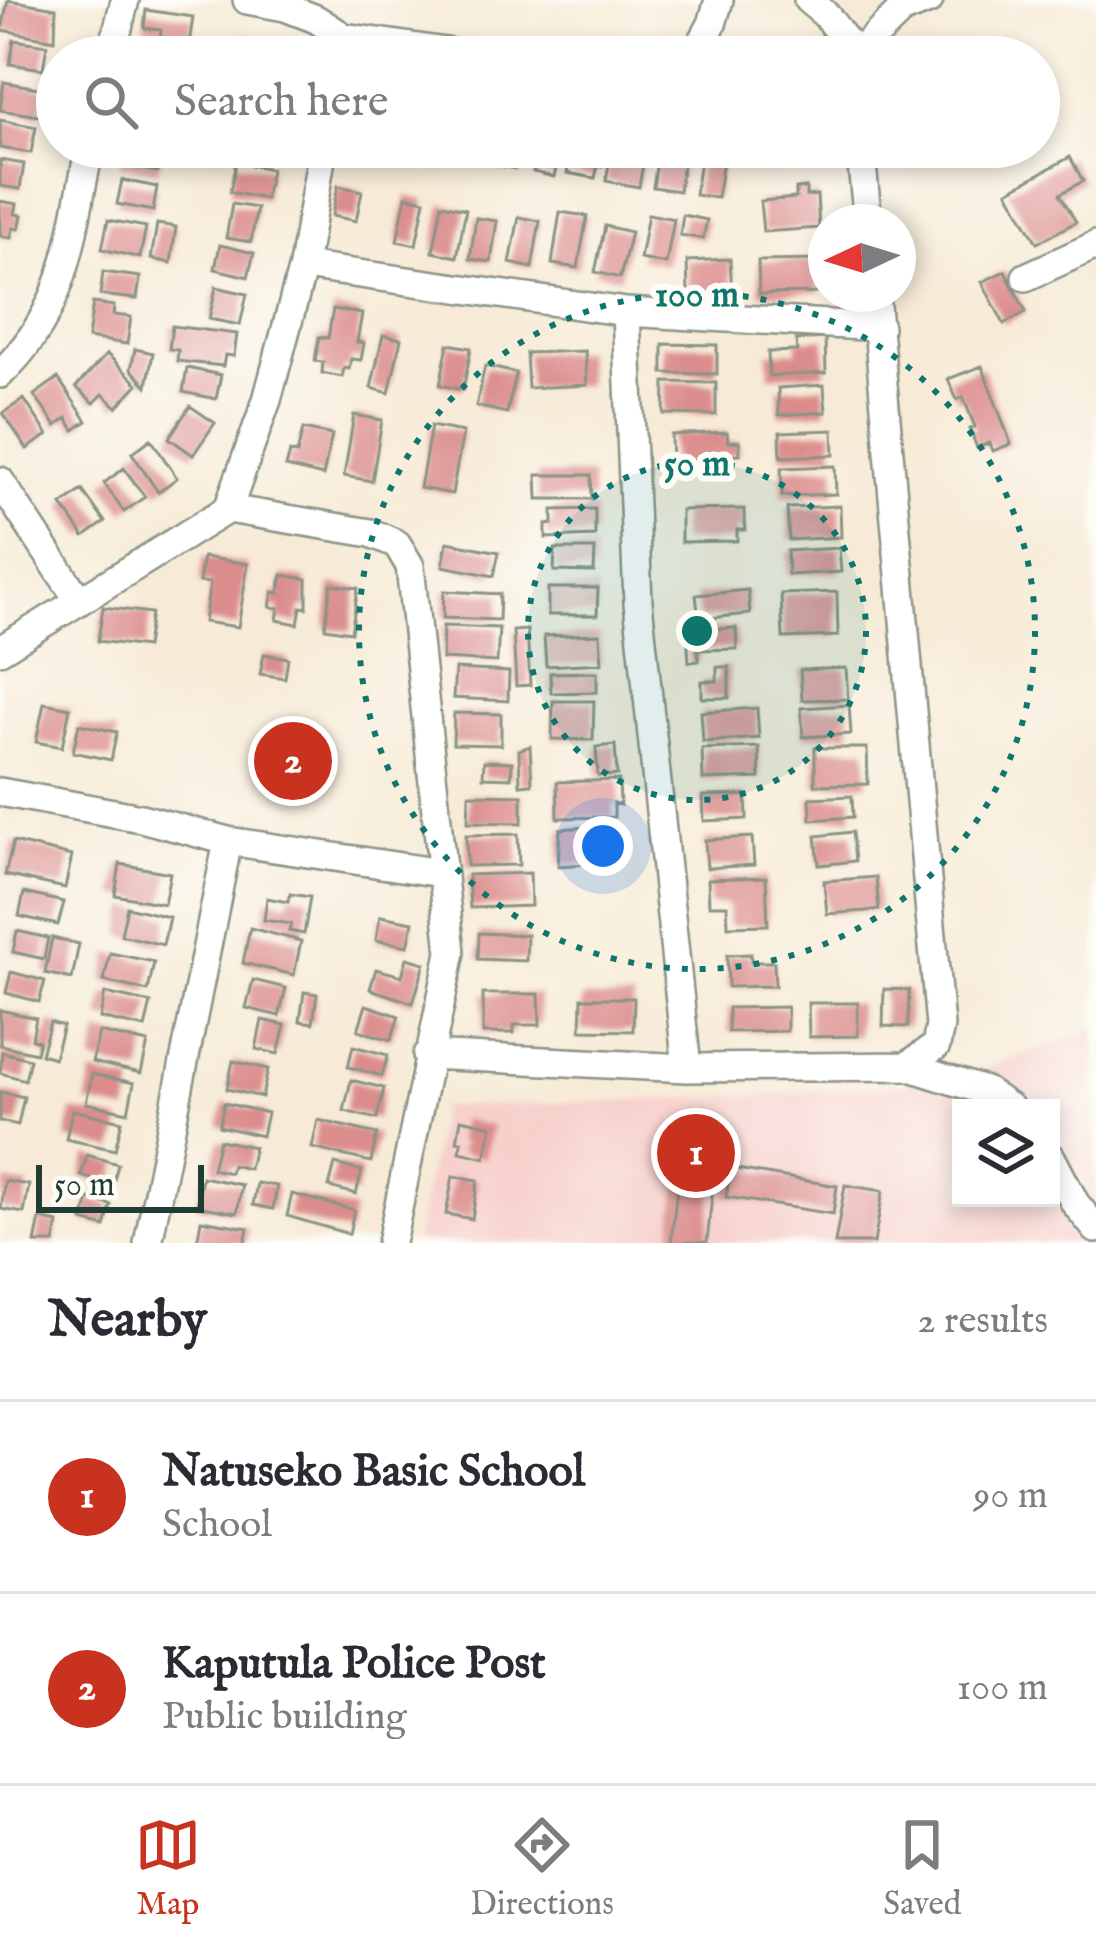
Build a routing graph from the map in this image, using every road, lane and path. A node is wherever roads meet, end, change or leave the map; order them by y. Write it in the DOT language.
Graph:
graph roads {
  1 [pos="124,0"];
  2 [pos="247,0"];
  3 [pos="719,0"];
  4 [pos="808,0"];
  5 [pos="929,0"];
  6 [pos="116,36"];
  7 [pos="332,36"];
  8 [pos="703,36"];
  9 [pos="841,36"];
  10 [pos="877,36"];
  11 [pos="86,168"];
  12 [pos="319,168"];
  13 [pos="862,168"];
  14 [pos="866,204"];
  15 [pos="1096,245"];
  16 [pos="303,266"];
  17 [pos="1026,278"];
  18 [pos="626,312"];
  19 [pos="877,312"];
  20 [pos="879,327"];
  21 [pos="0,374"];
  22 [pos="0,482"];
  23 [pos="228,509"];
  24 [pos="78,599"];
  25 [pos="0,650"];
  26 [pos="0,792"];
  27 [pos="228,842"];
  28 [pos="441,873"];
  29 [pos="940,1026"];
  30 [pos="427,1055"];
  31 [pos="908,1066"];
  32 [pos="688,1068"];
  33 [pos="969,1085"];
  34 [pos="997,1099"];
  35 [pos="1060,1174"];
  36 [pos="1096,1229"];
  37 [pos="148,1243"];
  38 [pos="391,1243"];
  1 -- 6 [label="street"];
  2 -- 7 [label="street"];
  3 -- 8 [label="street"];
  4 -- 9 [label="street"];
  5 -- 10 [label="street"];
  11 -- 21 [label="street"];
  12 -- 16 [label="street"];
  13 -- 14 [label="street"];
  15 -- 17 [label="street"];
  16 -- 18 [label="street"];
  16 -- 23 [label="street"];
  18 -- 20 [label="street"];
  18 -- 32 [label="street"];
  19 -- 20 [label="street"];
  20 -- 29 [label="street"];
  22 -- 24 [label="street"];
  23 -- 24 [label="street"];
  23 -- 28 [label="street"];
  24 -- 25 [label="street"];
  26 -- 27 [label="street"];
  27 -- 28 [label="street"];
  27 -- 37 [label="street"];
  28 -- 30 [label="street"];
  29 -- 31 [label="street"];
  29 -- 33 [label="street"];
  30 -- 32 [label="street"];
  30 -- 38 [label="street"];
  31 -- 32 [label="street"];
  31 -- 33 [label="street"];
  33 -- 34 [label="street"];
  35 -- 36 [label="street"];
}
